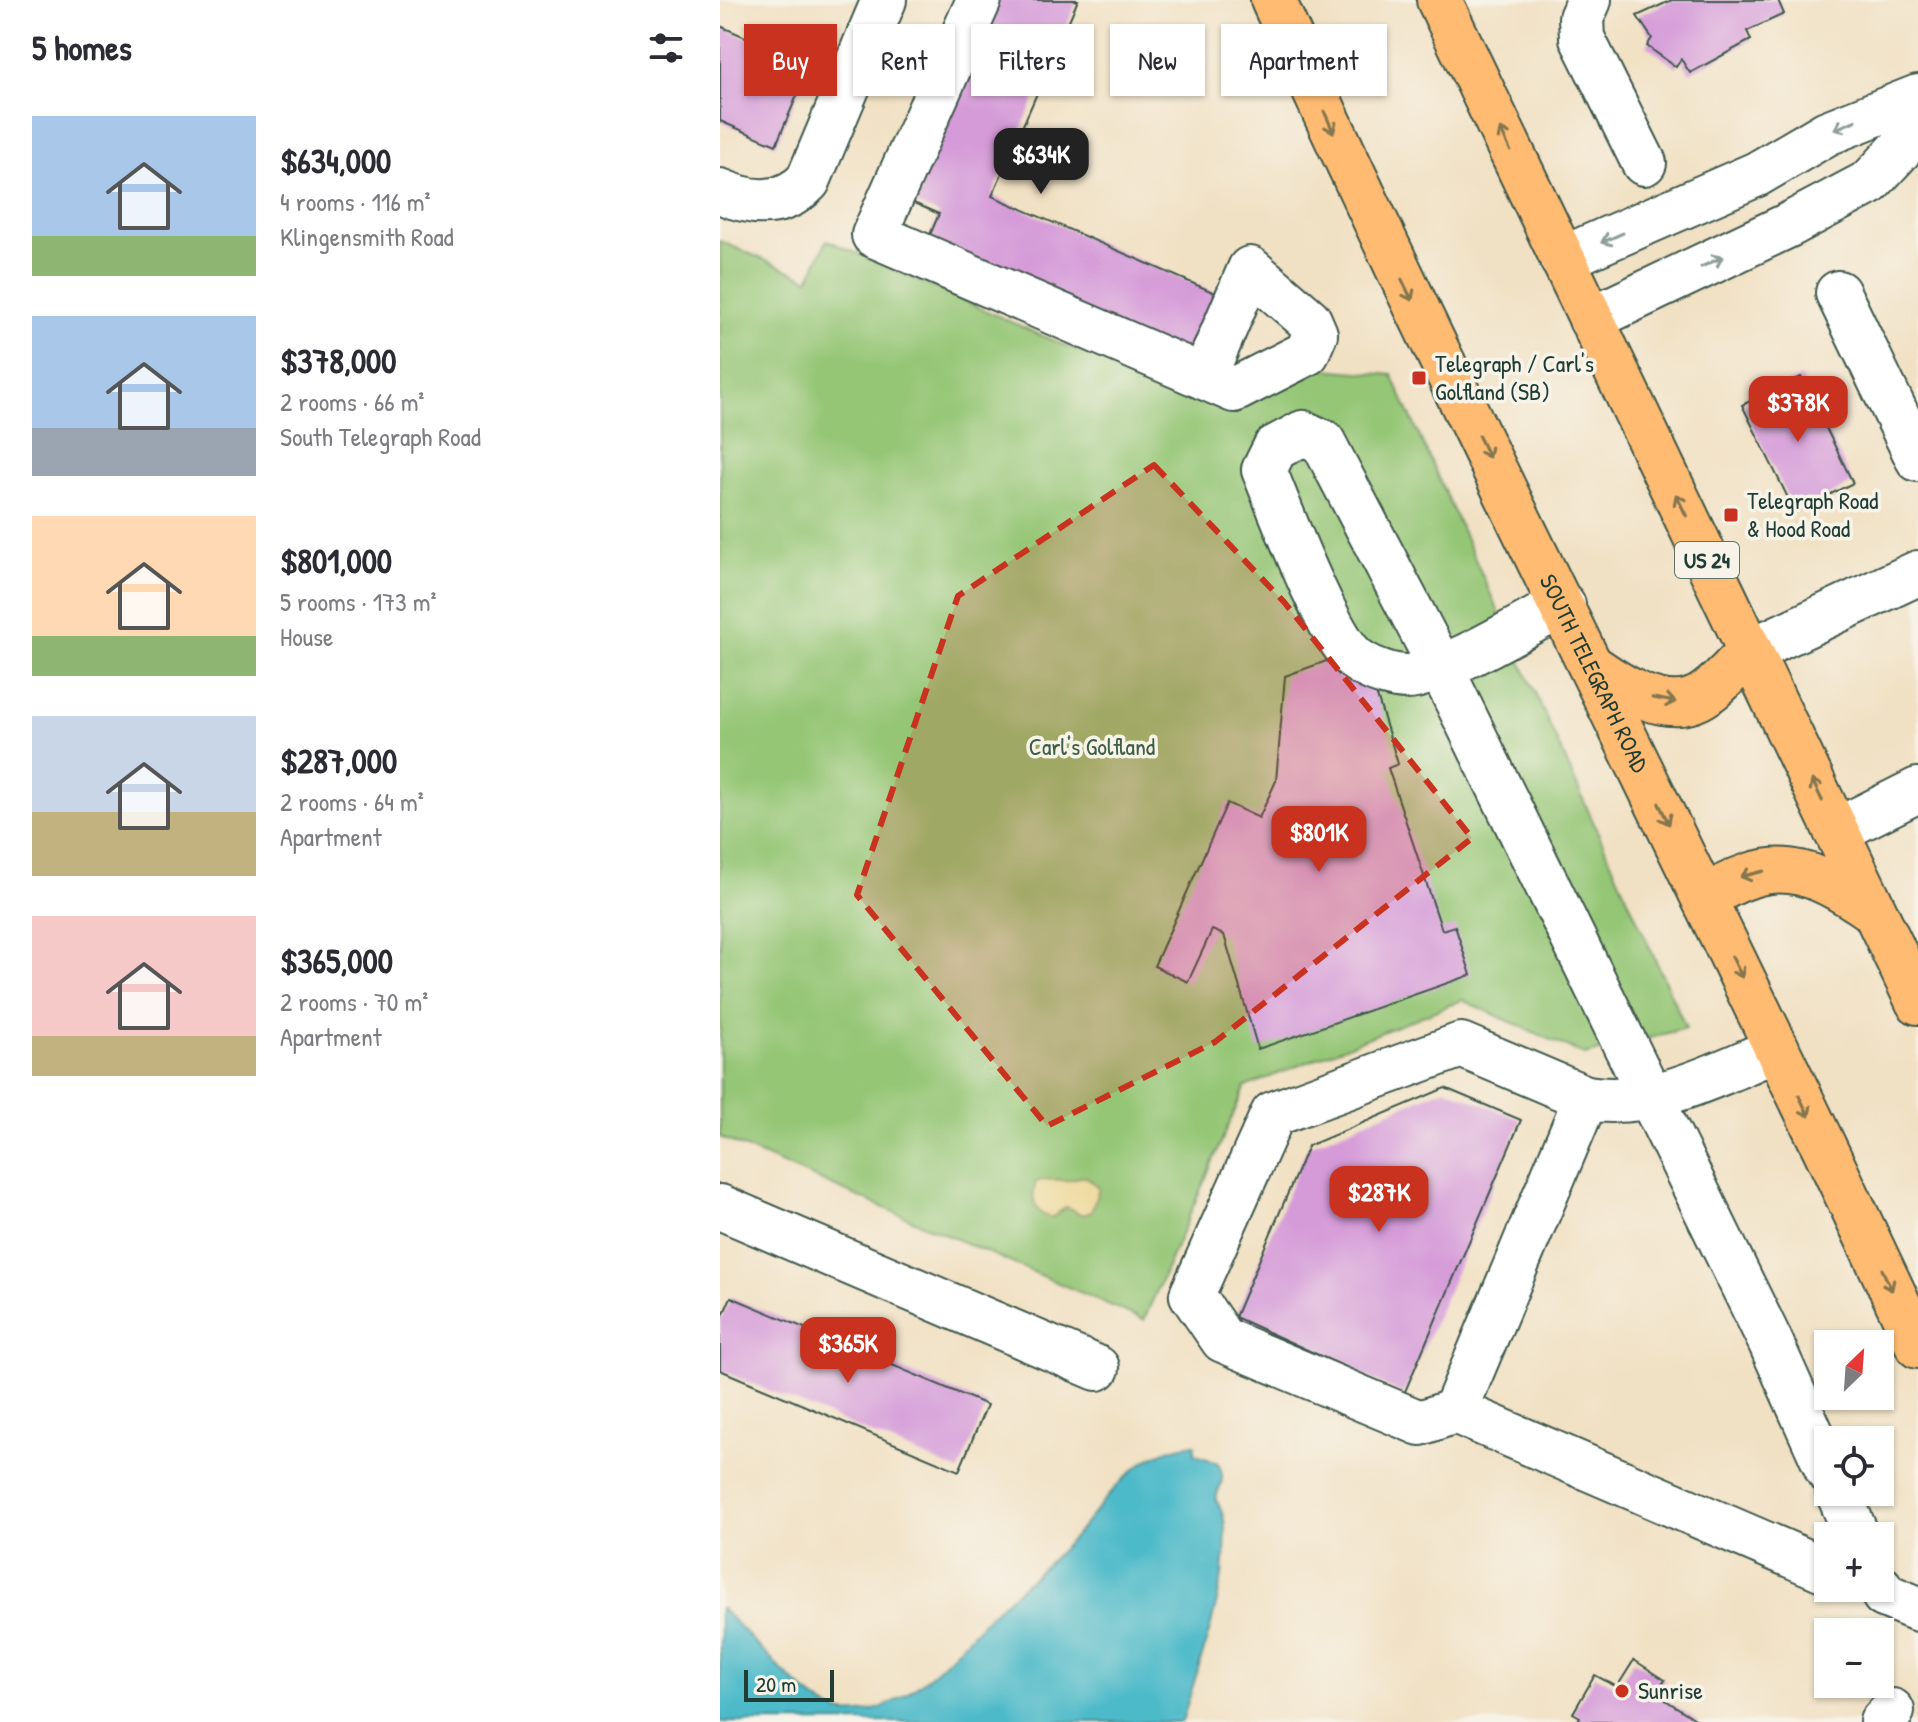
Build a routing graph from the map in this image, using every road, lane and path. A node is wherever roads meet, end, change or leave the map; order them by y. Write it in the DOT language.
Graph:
graph roads {
  1 [pos="884,0"];
  2 [pos="979,0"];
  3 [pos="1273,0"];
  4 [pos="1589,0"];
  5 [pos="1448,3"];
  6 [pos="1918,97"];
  7 [pos="1918,130"];
  8 [pos="1644,163"];
  9 [pos="1757,174"];
  10 [pos="720,191"];
  11 [pos="1789,225"];
  12 [pos="1562,259"];
  13 [pos="1838,293"];
  14 [pos="1591,319"];
  15 [pos="1204,377"];
  16 [pos="1918,459"];
  17 [pos="1918,573"];
  18 [pos="1563,605"];
  19 [pos="1750,651"];
  20 [pos="1440,666"];
  21 [pos="1594,668"];
  22 [pos="1918,790"];
  23 [pos="1836,831"];
  24 [pos="1704,899"];
  25 [pos="1874,911"];
  26 [pos="1916,993"];
  27 [pos="1777,1049"];
  28 [pos="1586,1098"];
  29 [pos="1651,1098"];
  30 [pos="720,1207"];
  31 [pos="1918,1346"];
  32 [pos="1097,1368"];
  33 [pos="1455,1411"];
  34 [pos="1814,1440"];
  35 [pos="1814,1565"];
  1 -- 10 [label="street"];
  2 -- 15 [label="street"];
  3 -- 18 [label="highway, SOUTH TELEGRAPH ROAD, one-way"];
  4 -- 8 [label="street"];
  12 -- 5 [label="highway, US 24, one-way"];
  6 -- 9 [label="street, one-way"];
  7 -- 11 [label="street"];
  9 -- 11 [label="street"];
  9 -- 12 [label="street, one-way"];
  14 -- 11 [label="street, one-way"];
  12 -- 14 [label="highway, US 24"];
  13 -- 16 [label="street"];
  19 -- 14 [label="highway, US 24, one-way"];
  17 -- 19 [label="street"];
  18 -- 20 [label="street"];
  18 -- 21 [label="highway, SOUTH TELEGRAPH ROAD"];
  21 -- 19 [label="highway, one-way"];
  23 -- 19 [label="highway, US 24, one-way"];
  20 -- 20 [label="street"];
  20 -- 29 [label="street"];
  21 -- 24 [label="highway, SOUTH TELEGRAPH ROAD, one-way"];
  22 -- 23 [label="street"];
  23 -- 25 [label="highway, US 24"];
  25 -- 24 [label="highway, one-way"];
  24 -- 27 [label="highway, SOUTH TELEGRAPH ROAD, one-way"];
  25 -- 26 [label="highway, US 24"];
  27 -- 29 [label="street"];
  27 -- 31 [label="highway, SOUTH TELEGRAPH ROAD, one-way"];
  28 -- 29 [label="street"];
  28 -- 33 [label="street"];
  28 -- 33 [label="street"];
  29 -- 34 [label="street"];
  30 -- 32 [label="street"];
  33 -- 35 [label="street"];
}
